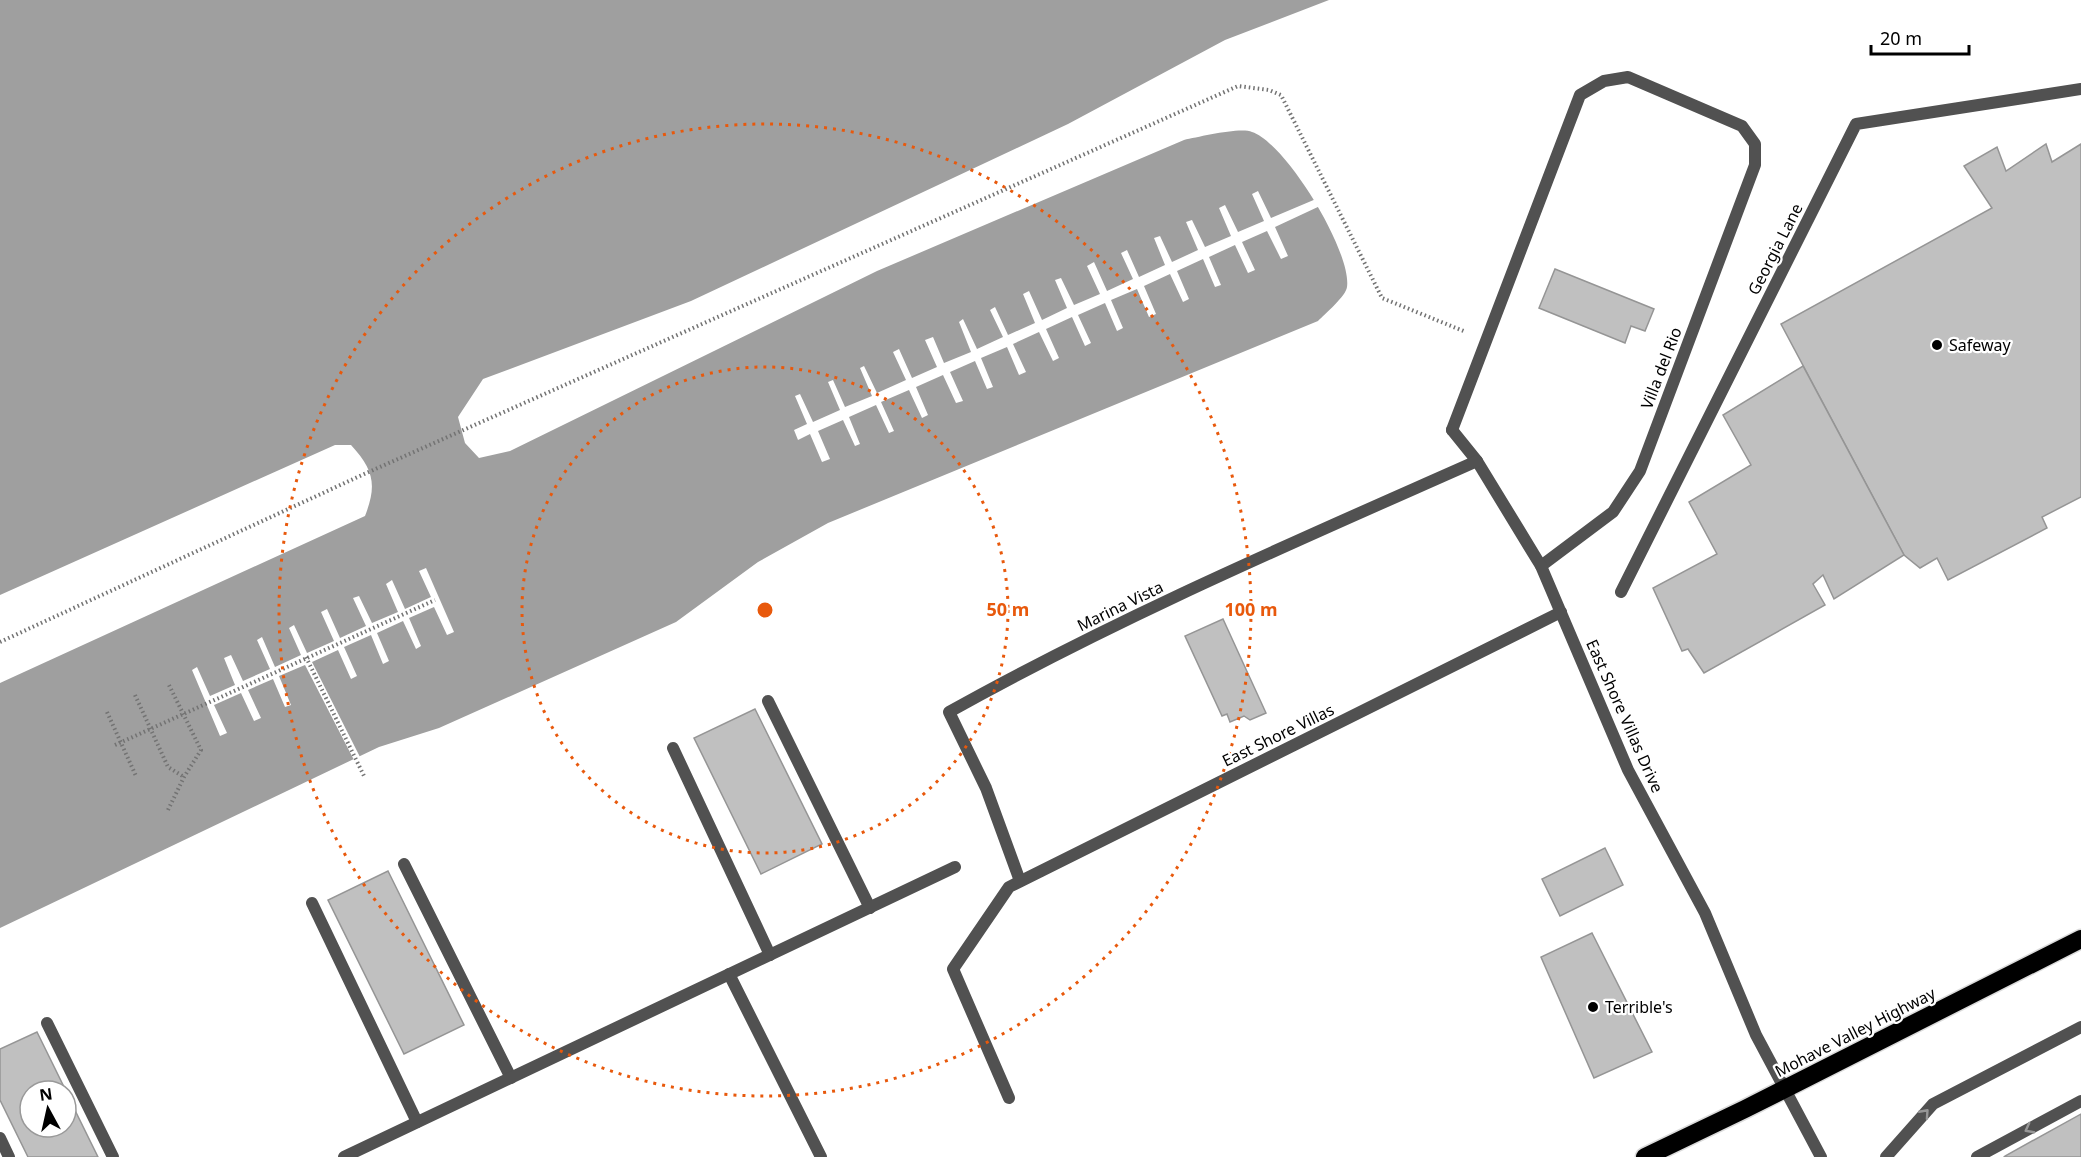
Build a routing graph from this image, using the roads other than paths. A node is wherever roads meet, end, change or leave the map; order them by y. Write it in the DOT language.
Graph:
graph roads {
  1 [pos="2081,89"];
  2 [pos="1452,430"];
  3 [pos="1477,461"];
  4 [pos="1541,566"];
  5 [pos="1621,592"];
  6 [pos="1561,612"];
  7 [pos="768,701"];
  8 [pos="673,748"];
  9 [pos="404,864"];
  10 [pos="955,867"];
  11 [pos="1014,884"];
  12 [pos="312,903"];
  13 [pos="870,908"];
  14 [pos="2081,939"];
  15 [pos="770,955"];
  16 [pos="729,974"];
  17 [pos="47,1023"];
  18 [pos="2081,1027"];
  19 [pos="511,1078"];
  20 [pos="1785,1089"];
  21 [pos="1009,1098"];
  22 [pos="2081,1101"];
  23 [pos="417,1122"];
  24 [pos="0,1138"];
  25 [pos="360,1154"];
  26 [pos="9,1157"];
  27 [pos="113,1157"];
  28 [pos="344,1157"];
  29 [pos="821,1157"];
  30 [pos="1645,1157"];
  31 [pos="1821,1157"];
  32 [pos="1886,1157"];
  33 [pos="1977,1157"];
  1 -- 5 [label="street, Georgia Lane"];
  2 -- 3 [label="street, East Shore Villas Drive"];
  2 -- 4 [label="street, Villa del Rio"];
  3 -- 4 [label="street, East Shore Villas Drive"];
  3 -- 11 [label="street, Marina Vista"];
  4 -- 6 [label="street, East Shore Villas Drive"];
  6 -- 11 [label="street, East Shore Villas"];
  6 -- 20 [label="street, East Shore Villas Drive"];
  7 -- 13 [label="street"];
  8 -- 15 [label="street"];
  9 -- 19 [label="street"];
  10 -- 13 [label="street"];
  11 -- 21 [label="street"];
  12 -- 23 [label="street"];
  13 -- 15 [label="street"];
  14 -- 20 [label="highway, Mohave Valley Highway"];
  15 -- 16 [label="street"];
  16 -- 19 [label="street"];
  16 -- 29 [label="street"];
  17 -- 27 [label="street"];
  32 -- 18 [label="street, one-way"];
  19 -- 23 [label="street"];
  20 -- 30 [label="highway, Mohave Valley Highway"];
  20 -- 31 [label="street, East Shore Villas Drive"];
  22 -- 33 [label="street, one-way"];
  23 -- 25 [label="street"];
  24 -- 26 [label="street"];
  25 -- 28 [label="street"];
}
